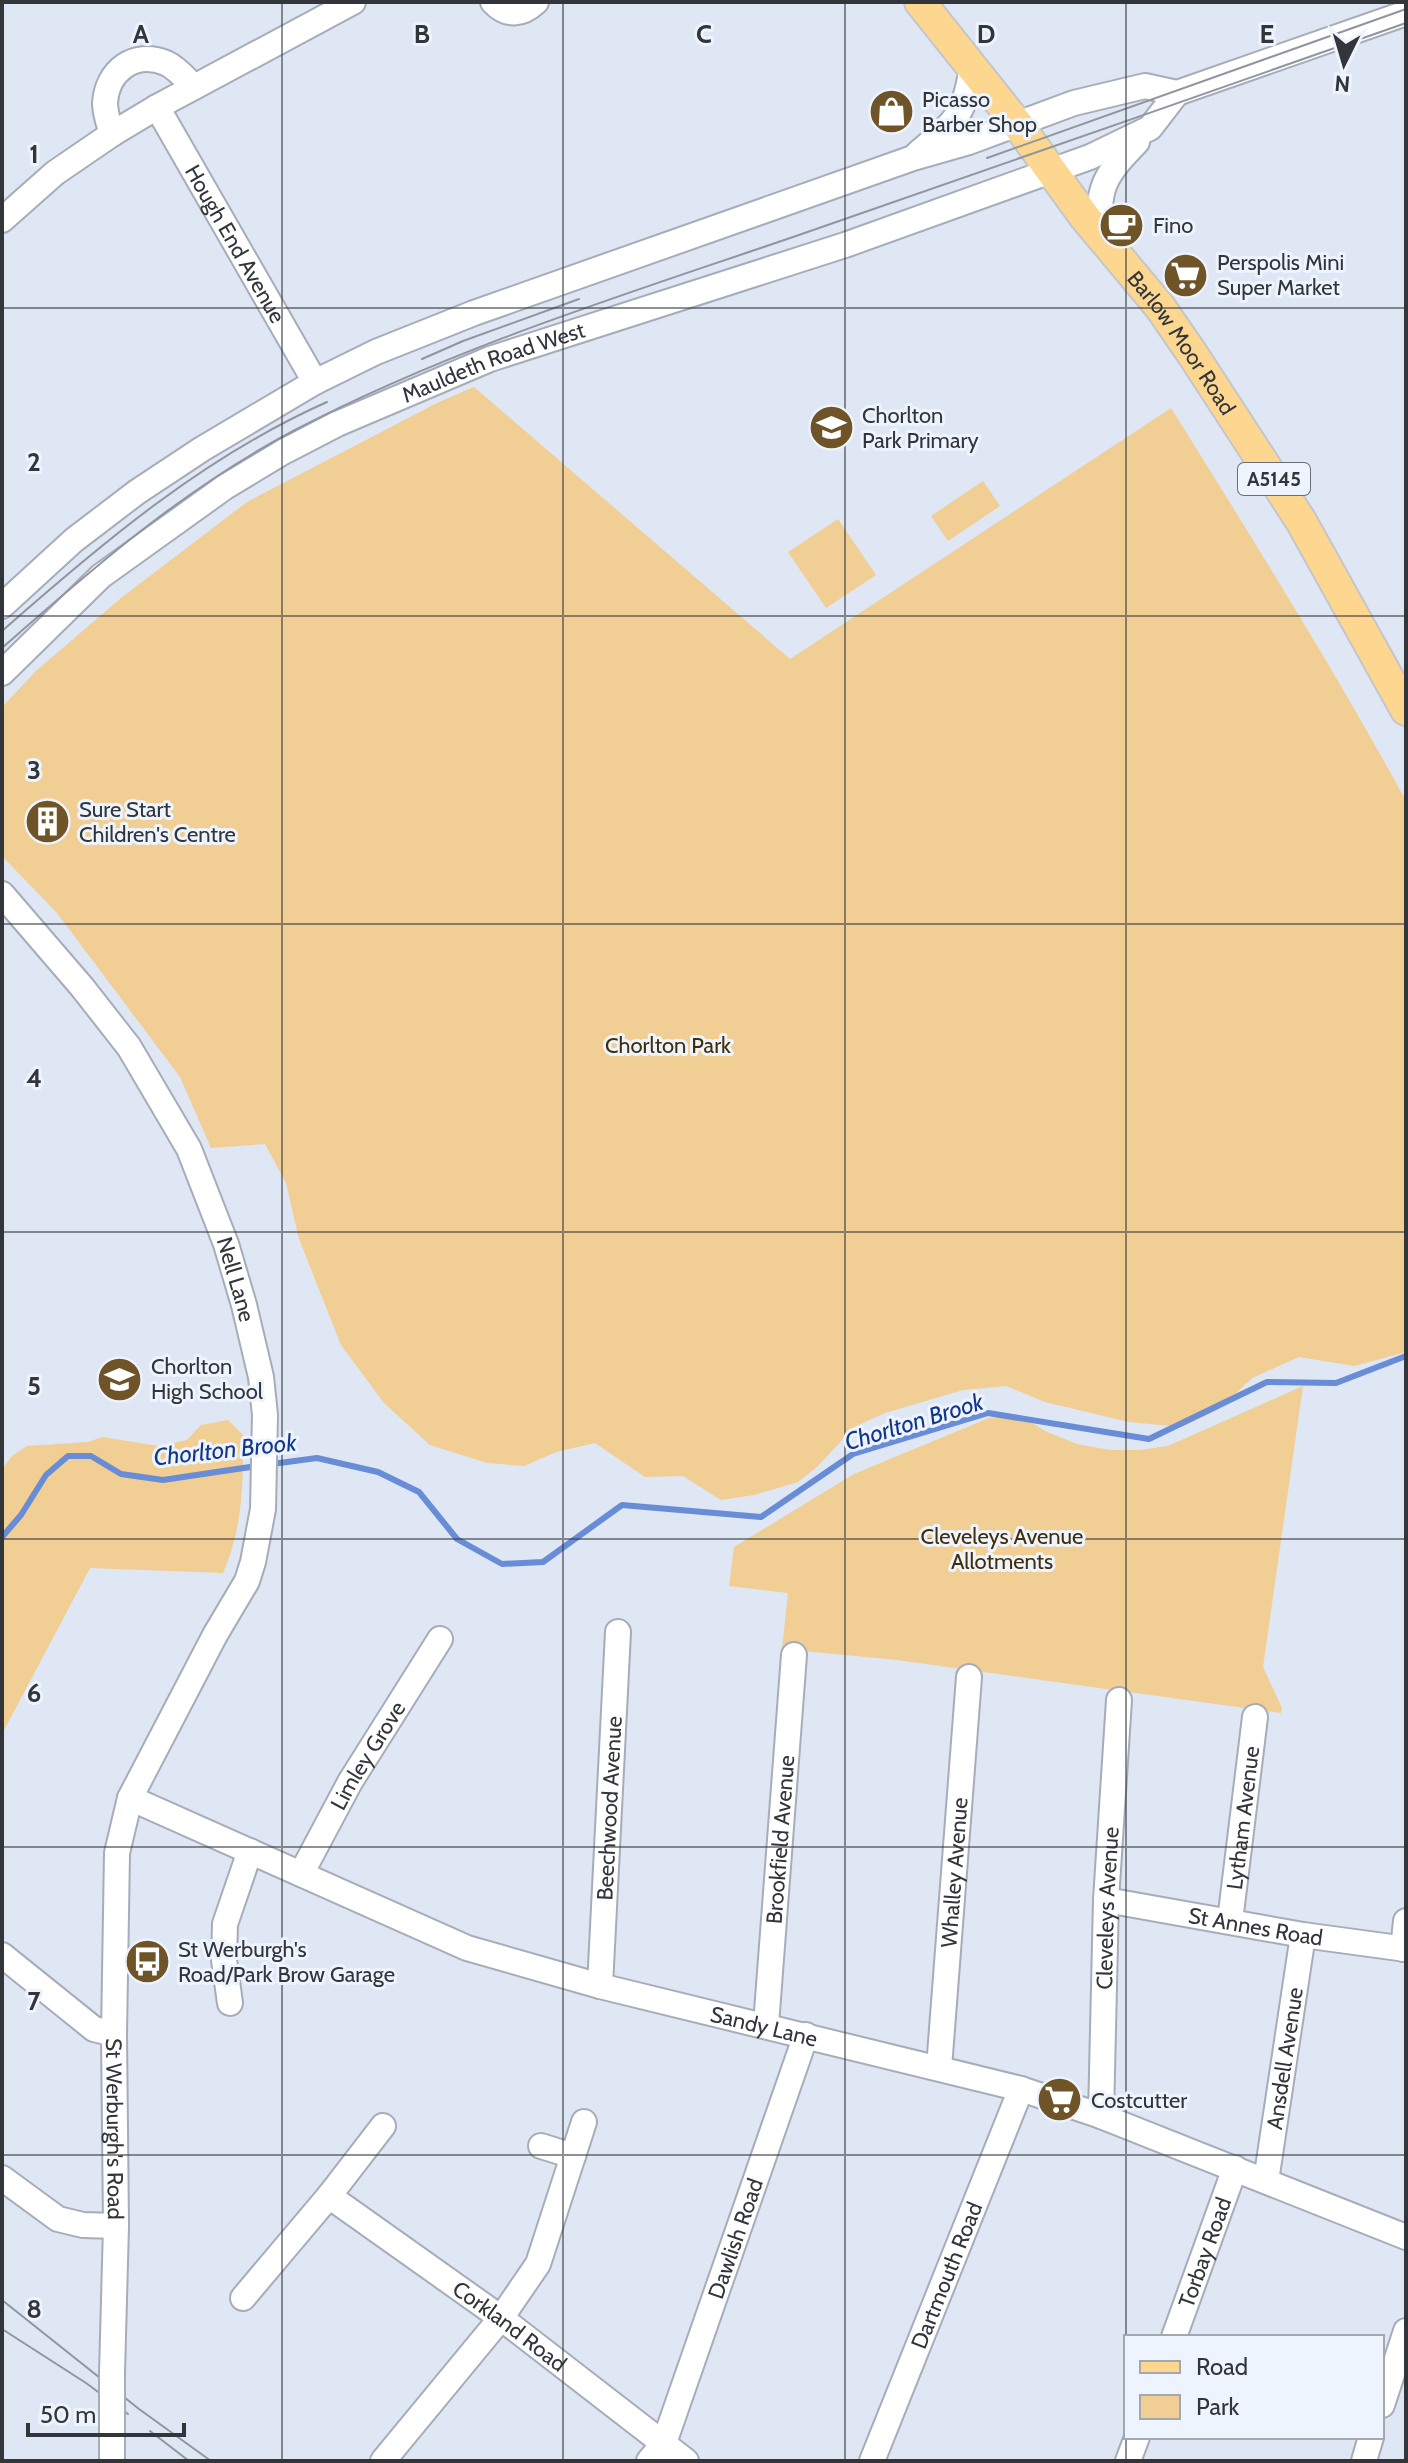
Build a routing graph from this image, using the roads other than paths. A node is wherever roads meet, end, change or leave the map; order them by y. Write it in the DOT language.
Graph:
graph roads {
  1 [pos="353,2"];
  2 [pos="493,2"];
  3 [pos="536,2"];
  4 [pos="920,2"];
  5 [pos="1406,13"];
  6 [pos="972,66"];
  7 [pos="194,87"];
  8 [pos="1177,93"];
  9 [pos="157,107"];
  10 [pos="1018,125"];
  11 [pos="1150,128"];
  12 [pos="112,134"];
  13 [pos="913,158"];
  14 [pos="1050,170"];
  15 [pos="2,220"];
  16 [pos="1101,237"];
  17 [pos="315,382"];
  18 [pos="2,606"];
  19 [pos="2,673"];
  20 [pos="1406,710"];
  21 [pos="2,894"];
  22 [pos="618,1632"];
  23 [pos="440,1639"];
  24 [pos="794,1655"];
  25 [pos="969,1677"];
  26 [pos="1119,1700"];
  27 [pos="1255,1717"];
  28 [pos="130,1798"];
  29 [pos="250,1851"];
  30 [pos="301,1874"];
  31 [pos="1106,1900"];
  32 [pos="1230,1921"];
  33 [pos="1406,1921"];
  34 [pos="1303,1935"];
  35 [pos="1404,1949"];
  36 [pos="2,1955"];
  37 [pos="600,1986"];
  38 [pos="230,2003"];
  39 [pos="766,2025"];
  40 [pos="114,2034"];
  41 [pos="806,2035"];
  42 [pos="939,2068"];
  43 [pos="1021,2089"];
  44 [pos="1101,2116"];
  45 [pos="584,2122"];
  46 [pos="383,2126"];
  47 [pos="541,2146"];
  48 [pos="573,2156"];
  49 [pos="1235,2168"];
  50 [pos="2,2178"];
  51 [pos="1266,2181"];
  52 [pos="329,2196"];
  53 [pos="116,2226"];
  54 [pos="1406,2237"];
  55 [pos="243,2298"];
  56 [pos="501,2318"];
  57 [pos="1406,2331"];
  58 [pos="1175,2335"];
  59 [pos="1384,2399"];
  60 [pos="1136,2439"];
  61 [pos="1370,2439"];
  62 [pos="656,2452"];
  63 [pos="112,2461"];
  64 [pos="383,2461"];
  65 [pos="686,2461"];
  66 [pos="872,2461"];
  67 [pos="1128,2461"];
  68 [pos="1364,2461"];
  1 -- 7 [label="street"];
  2 -- 3 [label="street"];
  4 -- 6 [label="main road, Barlow Moor Road / A5145"];
  5 -- 8 [label="street"];
  6 -- 10 [label="main road, Barlow Moor Road / A5145"];
  6 -- 13 [label="street"];
  7 -- 9 [label="street"];
  7 -- 12 [label="street"];
  8 -- 10 [label="street"];
  8 -- 11 [label="street"];
  9 -- 12 [label="street"];
  9 -- 17 [label="street, Hough End Avenue"];
  10 -- 13 [label="street"];
  10 -- 14 [label="main road, Barlow Moor Road / A5145"];
  11 -- 14 [label="street, Mauldeth Road West"];
  11 -- 16 [label="street"];
  12 -- 15 [label="street"];
  13 -- 17 [label="street"];
  14 -- 16 [label="main road, Barlow Moor Road / A5145"];
  14 -- 19 [label="street, Mauldeth Road West"];
  16 -- 20 [label="main road, Barlow Moor Road / A5145"];
  17 -- 18 [label="street"];
  21 -- 28 [label="street, Nell Lane"];
  22 -- 37 [label="street, Beechwood Avenue"];
  23 -- 30 [label="street, Limley Grove"];
  24 -- 39 [label="street, Brookfield Avenue"];
  25 -- 42 [label="street, Whalley Avenue"];
  26 -- 31 [label="street, Cleveleys Avenue"];
  27 -- 32 [label="street, Lytham Avenue"];
  28 -- 29 [label="street, Sandy Lane"];
  28 -- 40 [label="street, St Werburgh's Road"];
  29 -- 30 [label="street, Sandy Lane"];
  29 -- 38 [label="street"];
  30 -- 37 [label="street, Sandy Lane"];
  31 -- 32 [label="street, St Annes Road"];
  31 -- 44 [label="street, Cleveleys Avenue"];
  32 -- 34 [label="street, St Annes Road"];
  33 -- 35 [label="street"];
  34 -- 35 [label="street, St Annes Road"];
  34 -- 51 [label="street, Ansdell Avenue"];
  36 -- 40 [label="street"];
  37 -- 39 [label="street, Sandy Lane"];
  39 -- 41 [label="street, Sandy Lane"];
  40 -- 53 [label="street, St Werburgh's Road"];
  41 -- 42 [label="street, Sandy Lane"];
  41 -- 62 [label="street, Dawlish Road"];
  42 -- 43 [label="street, Sandy Lane"];
  43 -- 44 [label="street, Sandy Lane"];
  43 -- 66 [label="street, Dartmouth Road"];
  44 -- 49 [label="street, Sandy Lane"];
  45 -- 48 [label="street"];
  46 -- 52 [label="street"];
  47 -- 48 [label="street"];
  48 -- 56 [label="street"];
  49 -- 51 [label="street, Sandy Lane"];
  49 -- 58 [label="street, Torbay Road"];
  50 -- 53 [label="street"];
  51 -- 54 [label="street, Sandy Lane"];
  52 -- 55 [label="street"];
  52 -- 56 [label="street, Corkland Road"];
  53 -- 63 [label="street, St Werburgh's Road, bridge"];
  56 -- 62 [label="street, Corkland Road"];
  56 -- 64 [label="street"];
  57 -- 59 [label="street"];
  60 -- 67 [label="street"];
  61 -- 68 [label="street"];
  62 -- 65 [label="street, Corkland Road"];
}
